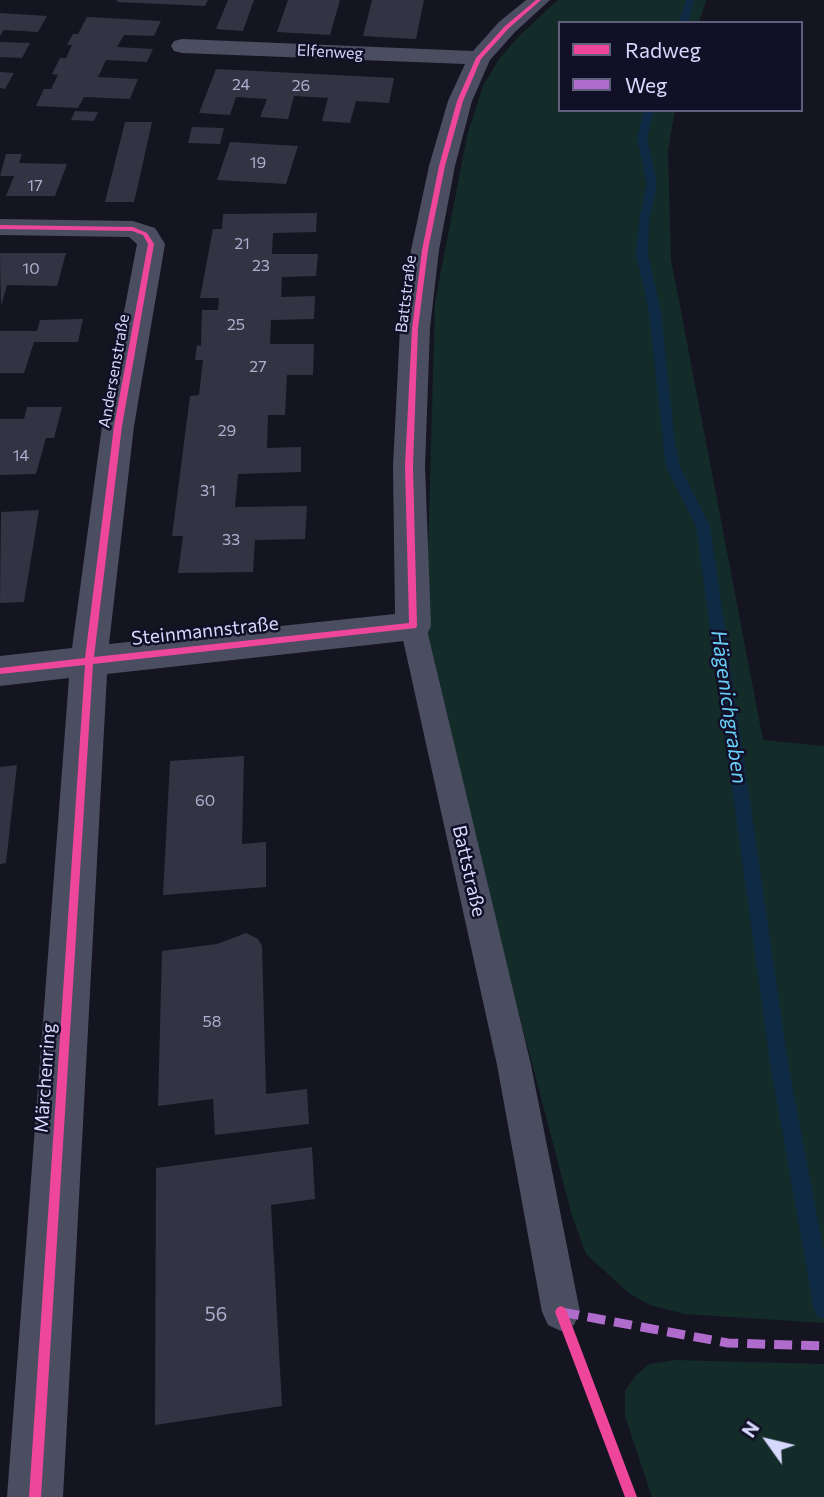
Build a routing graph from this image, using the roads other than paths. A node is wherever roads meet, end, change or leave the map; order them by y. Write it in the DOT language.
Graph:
graph roads {
  1 [pos="539,0"];
  2 [pos="182,46"];
  3 [pos="479,58"];
  4 [pos="0,227"];
  5 [pos="413,626"];
  6 [pos="89,662"];
  7 [pos="0,671"];
  8 [pos="561,1312"];
  9 [pos="31,1497"];
  1 -- 3 [label="street, Battstraße"];
  2 -- 3 [label="street, Elfenweg"];
  3 -- 5 [label="street, Battstraße"];
  4 -- 6 [label="street, Andersenstraße"];
  5 -- 6 [label="street, Steinmannstraße"];
  5 -- 8 [label="lane, Battstraße"];
  6 -- 7 [label="street, Steinmannstraße"];
  6 -- 9 [label="street, Märchenring"];
}
